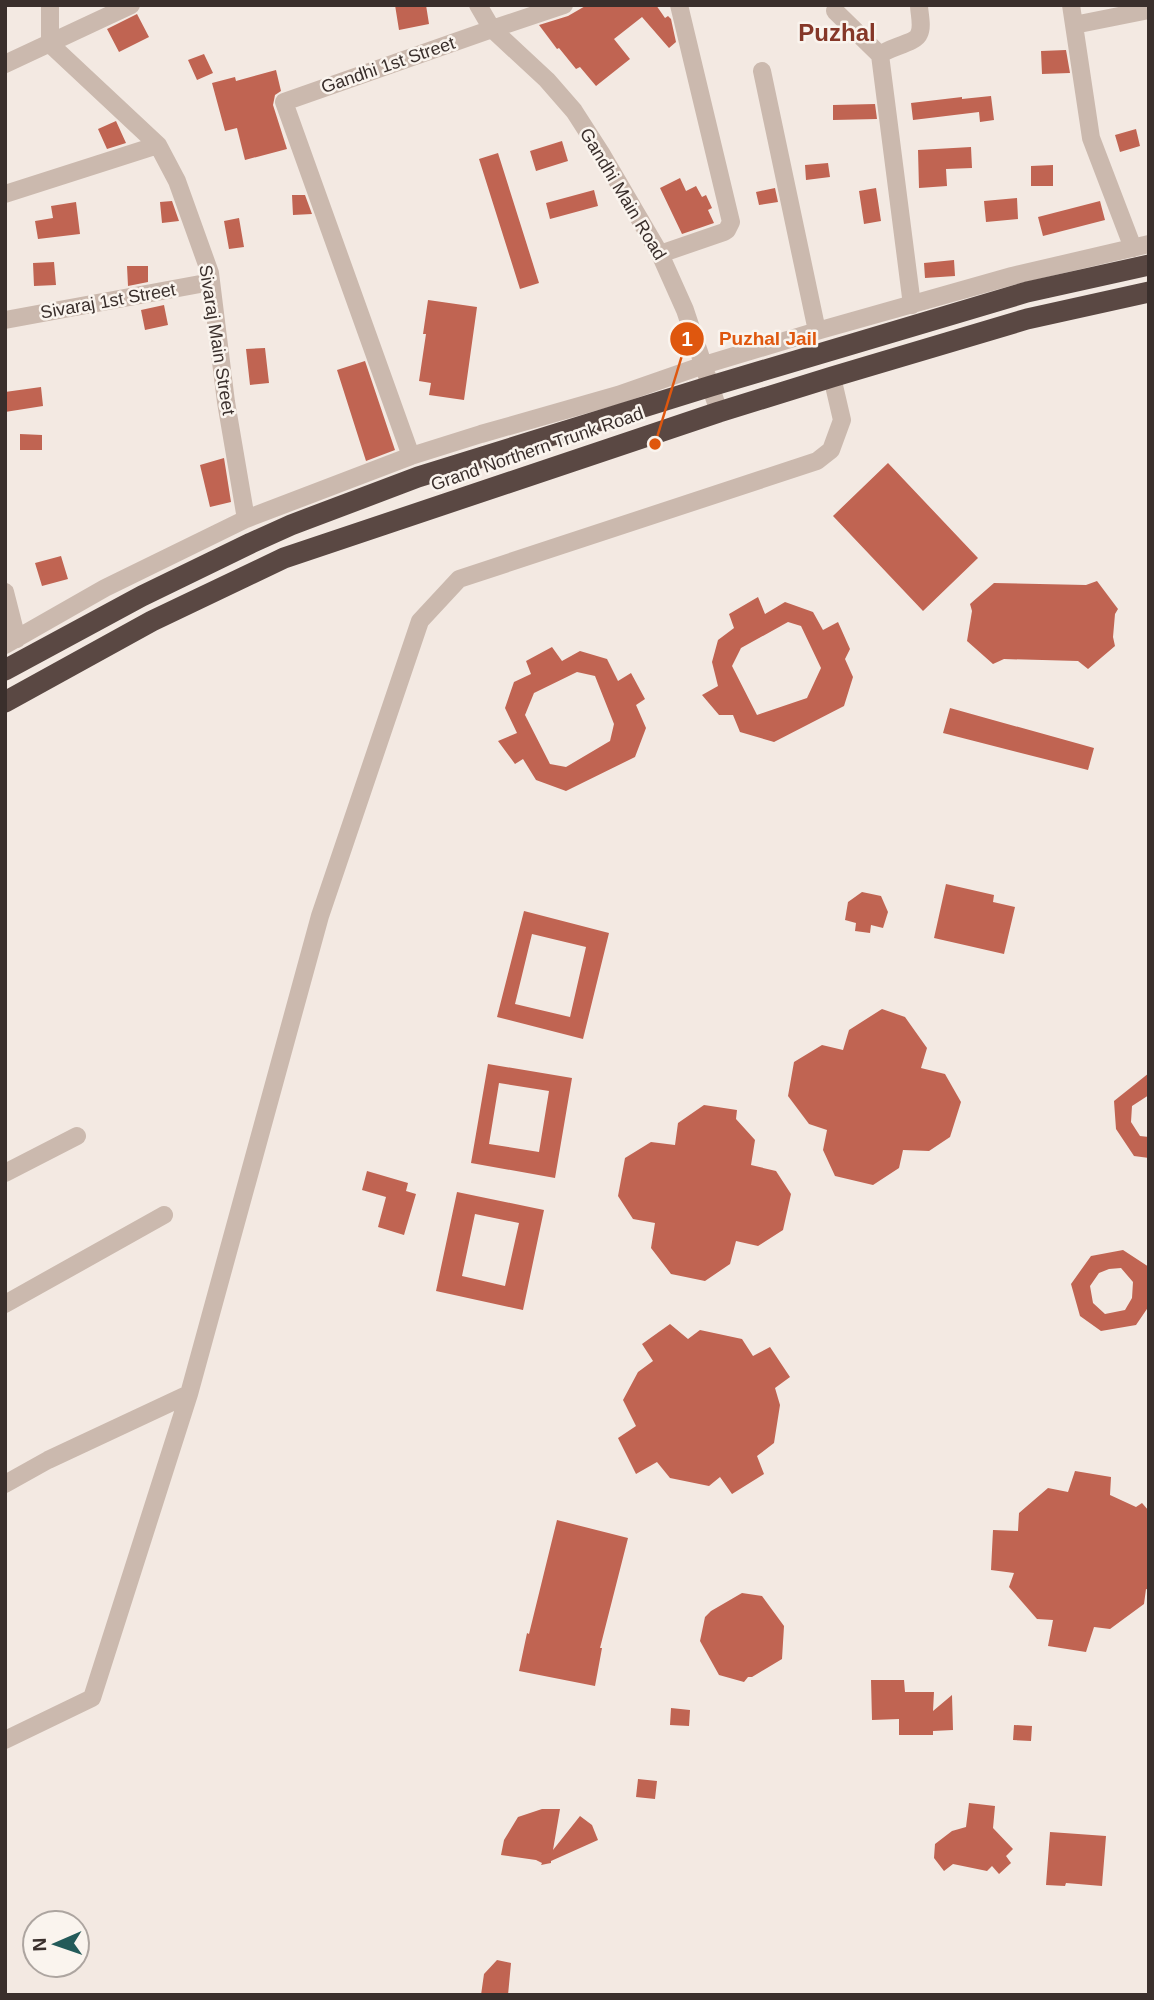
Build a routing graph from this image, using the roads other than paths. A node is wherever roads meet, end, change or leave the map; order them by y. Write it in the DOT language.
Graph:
graph roads {
  1 [pos="50,5"];
  2 [pos="131,5"];
  3 [pos="478,5"];
  4 [pos="564,5"];
  5 [pos="679,5"];
  6 [pos="919,5"];
  7 [pos="1071,5"];
  8 [pos="1149,10"];
  9 [pos="835,11"];
  10 [pos="1074,25"];
  11 [pos="492,29"];
  12 [pos="50,44"];
  13 [pos="880,55"];
  14 [pos="5,64"];
  15 [pos="762,71"];
  16 [pos="158,145"];
  17 [pos="5,194"];
  18 [pos="1141,246"];
  19 [pos="660,254"];
  20 [pos="1149,265"];
  21 [pos="211,282"];
  22 [pos="1149,292"];
  23 [pos="912,305"];
  24 [pos="5,320"];
  25 [pos="817,331"];
  26 [pos="704,365"];
  27 [pos="832,377"];
  28 [pos="711,386"];
  29 [pos="719,412"];
  30 [pos="411,456"];
  31 [pos="246,519"];
  32 [pos="5,592"];
  33 [pos="11,642"];
  34 [pos="5,670"];
  35 [pos="5,702"];
  36 [pos="77,1136"];
  37 [pos="5,1173"];
  38 [pos="164,1215"];
  39 [pos="5,1304"];
  40 [pos="189,1394"];
  41 [pos="5,1484"];
  42 [pos="5,1740"];
  1 -- 12 [label="street"];
  2 -- 12 [label="street"];
  3 -- 11 [label="street, Gandhi Main Road"];
  4 -- 11 [label="street, Gandhi 1st Street"];
  5 -- 19 [label="street"];
  6 -- 13 [label="street"];
  7 -- 10 [label="street"];
  8 -- 10 [label="street"];
  9 -- 13 [label="street"];
  10 -- 18 [label="street"];
  11 -- 19 [label="street, Gandhi Main Road"];
  11 -- 30 [label="street, Gandhi 1st Street"];
  12 -- 14 [label="street"];
  12 -- 16 [label="street, Sivaraj Main Street"];
  13 -- 23 [label="street"];
  15 -- 25 [label="street"];
  16 -- 17 [label="street"];
  16 -- 21 [label="street, Sivaraj Main Street"];
  18 -- 23 [label="street"];
  19 -- 26 [label="street, Gandhi Main Road"];
  20 -- 28 [label="highway, Grand Northern Trunk Road"];
  21 -- 24 [label="street, Sivaraj 1st Street"];
  21 -- 31 [label="street, Sivaraj Main Street"];
  22 -- 27 [label="highway, Grand Northern Trunk Road"];
  23 -- 25 [label="street"];
  25 -- 26 [label="street"];
  26 -- 28 [label="street, Gandhi Main Road"];
  26 -- 30 [label="street"];
  27 -- 29 [label="highway, Grand Northern Trunk Road"];
  27 -- 40 [label="street"];
  28 -- 29 [label="street, Gandhi Main Road"];
  28 -- 34 [label="highway, Grand Northern Trunk Road"];
  29 -- 35 [label="highway, Grand Northern Trunk Road"];
  30 -- 31 [label="street"];
  31 -- 33 [label="street"];
  32 -- 33 [label="street"];
  36 -- 37 [label="street"];
  38 -- 39 [label="street"];
  40 -- 41 [label="street"];
  40 -- 42 [label="street"];
}
